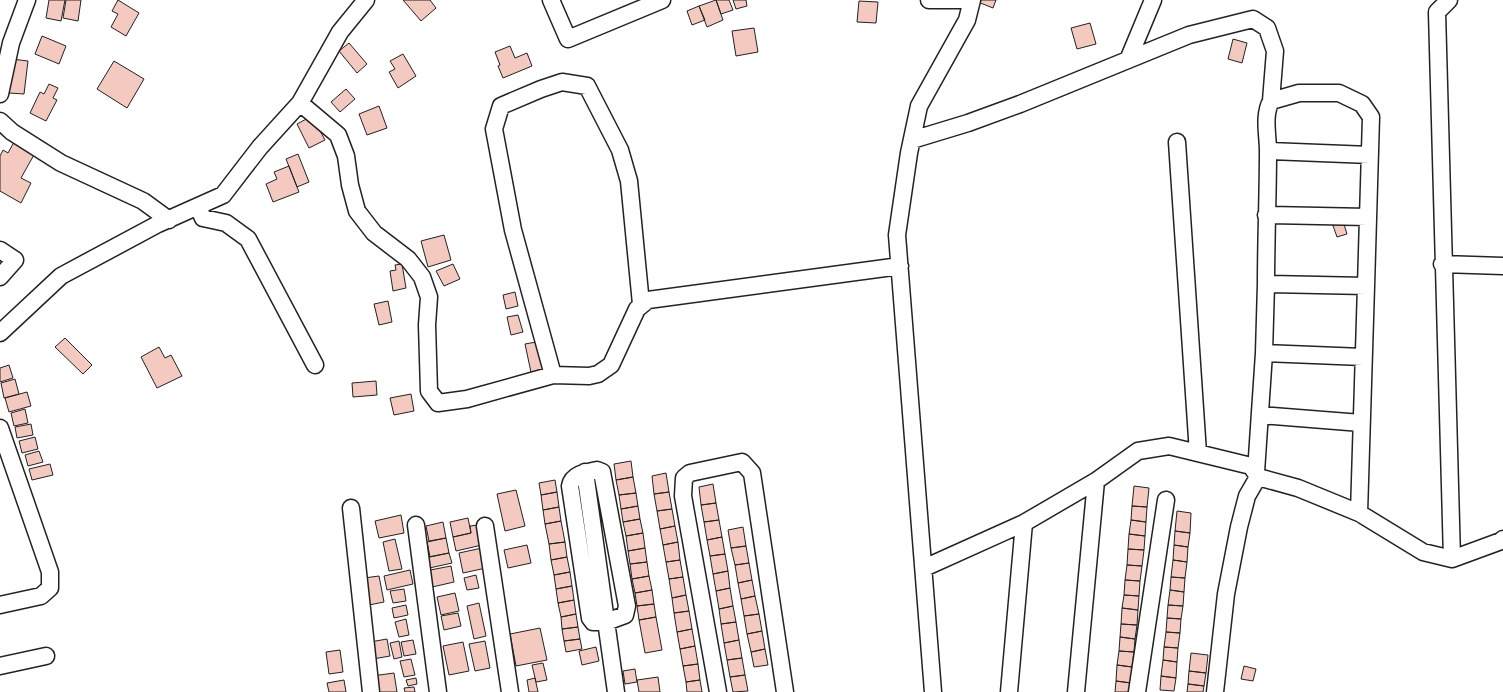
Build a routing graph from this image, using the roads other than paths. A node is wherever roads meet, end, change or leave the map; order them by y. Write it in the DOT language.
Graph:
graph roads {
  1 [pos="27,0"];
  2 [pos="366,0"];
  3 [pos="551,0"];
  4 [pos="662,0"];
  5 [pos="929,0"];
  6 [pos="972,0"];
  7 [pos="1153,0"];
  8 [pos="1449,0"];
  9 [pos="1128,60"];
  10 [pos="0,94"];
  11 [pos="1271,101"];
  12 [pos="300,103"];
  13 [pos="0,121"];
  14 [pos="912,140"];
  15 [pos="1177,142"];
  16 [pos="1268,151"];
  17 [pos="1370,155"];
  18 [pos="198,207"];
  19 [pos="1266,215"];
  20 [pos="1368,217"];
  21 [pos="169,220"];
  22 [pos="0,250"];
  23 [pos="1442,264"];
  24 [pos="900,266"];
  25 [pos="1503,266"];
  26 [pos="0,277"];
  27 [pos="1266,284"];
  28 [pos="1366,286"];
  29 [pos="641,304"];
  30 [pos="0,332"];
  31 [pos="1264,353"];
  32 [pos="1363,357"];
  33 [pos="315,365"];
  34 [pos="553,375"];
  35 [pos="1260,415"];
  36 [pos="1361,423"];
  37 [pos="0,428"];
  38 [pos="1198,453"];
  39 [pos="1257,474"];
  40 [pos="1096,481"];
  41 [pos="1166,500"];
  42 [pos="351,508"];
  43 [pos="1359,513"];
  44 [pos="1024,523"];
  45 [pos="416,525"];
  46 [pos="485,526"];
  47 [pos="1503,538"];
  48 [pos="1452,559"];
  49 [pos="924,568"];
  50 [pos="0,605"];
  51 [pos="606,622"];
  52 [pos="46,656"];
  53 [pos="0,666"];
  54 [pos="371,692"];
  55 [pos="438,692"];
  56 [pos="510,692"];
  57 [pos="616,692"];
  58 [pos="718,692"];
  59 [pos="784,692"];
  60 [pos="933,692"];
  61 [pos="1009,692"];
  62 [pos="1076,692"];
  63 [pos="1137,692"];
  64 [pos="1215,692"];
  1 -- 10 [label="street"];
  2 -- 12 [label="street"];
  3 -- 4 [label="street"];
  5 -- 6 [label="street"];
  6 -- 14 [label="street"];
  7 -- 9 [label="street"];
  8 -- 23 [label="street"];
  9 -- 11 [label="street"];
  9 -- 14 [label="street"];
  11 -- 16 [label="street"];
  11 -- 17 [label="street"];
  12 -- 18 [label="street"];
  12 -- 34 [label="street"];
  13 -- 21 [label="street"];
  14 -- 24 [label="street"];
  15 -- 38 [label="street"];
  16 -- 17 [label="street"];
  16 -- 19 [label="street"];
  17 -- 20 [label="street"];
  18 -- 21 [label="street"];
  18 -- 33 [label="street"];
  19 -- 20 [label="street"];
  19 -- 27 [label="street"];
  20 -- 28 [label="street"];
  21 -- 30 [label="street"];
  22 -- 26 [label="street"];
  23 -- 25 [label="street"];
  23 -- 48 [label="street"];
  24 -- 29 [label="street"];
  24 -- 49 [label="street"];
  27 -- 28 [label="street"];
  27 -- 31 [label="street"];
  28 -- 32 [label="street"];
  29 -- 34 [label="street"];
  29 -- 34 [label="street"];
  31 -- 32 [label="street"];
  31 -- 35 [label="street"];
  32 -- 36 [label="street"];
  35 -- 36 [label="street"];
  35 -- 39 [label="street"];
  36 -- 43 [label="street"];
  37 -- 50 [label="street"];
  38 -- 39 [label="street"];
  38 -- 40 [label="street"];
  39 -- 43 [label="street"];
  39 -- 64 [label="street"];
  40 -- 44 [label="street"];
  40 -- 62 [label="street"];
  41 -- 63 [label="street"];
  42 -- 54 [label="street"];
  43 -- 48 [label="street"];
  44 -- 49 [label="street"];
  44 -- 61 [label="street"];
  45 -- 55 [label="street"];
  46 -- 56 [label="street"];
  47 -- 48 [label="street"];
  49 -- 60 [label="street"];
  51 -- 51 [label="street"];
  51 -- 57 [label="street"];
  52 -- 53 [label="street"];
  58 -- 59 [label="street"];
}
